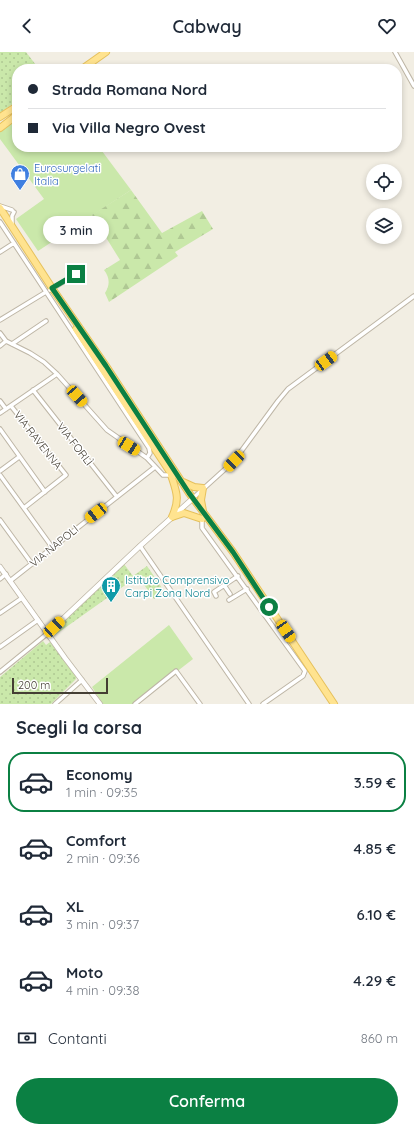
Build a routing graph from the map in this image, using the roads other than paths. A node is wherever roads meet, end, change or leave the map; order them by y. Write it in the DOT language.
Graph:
graph roads {
  1 [pos="106,52"];
  2 [pos="395,52"];
  3 [pos="89,64"];
  4 [pos="402,64"];
  5 [pos="402,65"];
  6 [pos="414,86"];
  7 [pos="12,111"];
  8 [pos="0,117"];
  9 [pos="12,120"];
  10 [pos="0,128"];
  11 [pos="0,207"];
  12 [pos="0,216"];
  13 [pos="0,222"];
  14 [pos="12,227"];
  15 [pos="14,243"];
  16 [pos="0,252"];
  17 [pos="76,274"];
  18 [pos="49,290"];
  19 [pos="414,296"];
  20 [pos="0,320"];
  21 [pos="46,321"];
  22 [pos="0,333"];
  23 [pos="6,341"];
  24 [pos="12,344"];
  25 [pos="0,346"];
  26 [pos="57,374"];
  27 [pos="33,390"];
  28 [pos="0,401"];
  29 [pos="11,406"];
  30 [pos="6,409"];
  31 [pos="0,413"];
  32 [pos="0,429"];
  33 [pos="19,457"];
  34 [pos="147,458"];
  35 [pos="155,467"];
  36 [pos="0,471"];
  37 [pos="171,474"];
  38 [pos="0,475"];
  39 [pos="179,479"];
  40 [pos="203,488"];
  41 [pos="45,492"];
  42 [pos="117,497"];
  43 [pos="191,499"];
  44 [pos="24,508"];
  45 [pos="203,516"];
  46 [pos="172,517"];
  47 [pos="0,520"];
  48 [pos="140,546"];
  49 [pos="52,547"];
  50 [pos="32,564"];
  51 [pos="0,567"];
  52 [pos="6,574"];
  53 [pos="238,576"];
  54 [pos="0,578"];
  55 [pos="10,581"];
  56 [pos="224,585"];
  57 [pos="247,589"];
  58 [pos="230,594"];
  59 [pos="216,596"];
  60 [pos="22,598"];
  61 [pos="230,600"];
  62 [pos="0,613"];
  63 [pos="38,620"];
  64 [pos="48,633"];
  65 [pos="0,647"];
  66 [pos="0,672"];
  67 [pos="82,680"];
  68 [pos="57,703"];
  69 [pos="100,704"];
  70 [pos="135,704"];
  71 [pos="200,704"];
  72 [pos="249,704"];
  73 [pos="263,704"];
  74 [pos="334,704"];
  1 -- 3 [label="main road"];
  2 -- 4 [label="street"];
  5 -- 6 [label="street"];
  7 -- 8 [label="main road"];
  9 -- 10 [label="main road"];
  11 -- 14 [label="main road"];
  11 -- 14 [label="street"];
  12 -- 18 [label="main road"];
  13 -- 15 [label="street"];
  14 -- 18 [label="main road"];
  15 -- 16 [label="street"];
  15 -- 18 [label="street"];
  17 -- 18 [label="street"];
  18 -- 20 [label="street"];
  18 -- 34 [label="street"];
  18 -- 37 [label="main road"];
  18 -- 39 [label="main road"];
  19 -- 40 [label="street"];
  21 -- 24 [label="street"];
  22 -- 23 [label="street"];
  23 -- 24 [label="street"];
  23 -- 25 [label="street"];
  24 -- 26 [label="street"];
  26 -- 27 [label="street"];
  26 -- 34 [label="street"];
  27 -- 29 [label="street"];
  27 -- 42 [label="street, VIA FORLÌ"];
  28 -- 30 [label="street"];
  29 -- 30 [label="street"];
  29 -- 41 [label="street, VIA RAVENNA"];
  30 -- 31 [label="street"];
  32 -- 33 [label="street"];
  33 -- 36 [label="street"];
  33 -- 41 [label="street"];
  34 -- 35 [label="street"];
  35 -- 37 [label="street"];
  35 -- 42 [label="street, VIA NAPOLI"];
  37 -- 43 [label="main road"];
  37 -- 46 [label="main road"];
  38 -- 44 [label="street"];
  39 -- 40 [label="main road"];
  39 -- 43 [label="main road"];
  40 -- 43 [label="street"];
  40 -- 45 [label="main road"];
  41 -- 44 [label="street"];
  42 -- 49 [label="street, VIA NAPOLI"];
  43 -- 45 [label="main road"];
  43 -- 46 [label="street"];
  44 -- 49 [label="street"];
  45 -- 46 [label="main road"];
  45 -- 53 [label="street"];
  45 -- 74 [label="main road"];
  46 -- 48 [label="street"];
  47 -- 50 [label="street"];
  48 -- 64 [label="street"];
  48 -- 72 [label="street"];
  49 -- 50 [label="street, VIA NAPOLI"];
  50 -- 55 [label="street, VIA NAPOLI"];
  51 -- 52 [label="street"];
  52 -- 54 [label="street"];
  52 -- 55 [label="street"];
  53 -- 56 [label="street"];
  53 -- 57 [label="street"];
  55 -- 60 [label="street"];
  56 -- 58 [label="street"];
  56 -- 59 [label="street"];
  57 -- 61 [label="street"];
  57 -- 73 [label="street"];
  60 -- 62 [label="street"];
  60 -- 63 [label="street"];
  63 -- 64 [label="street"];
  63 -- 65 [label="street"];
  64 -- 66 [label="street"];
  64 -- 67 [label="street"];
  67 -- 68 [label="street"];
  67 -- 69 [label="street"];
  70 -- 71 [label="street"];
}
